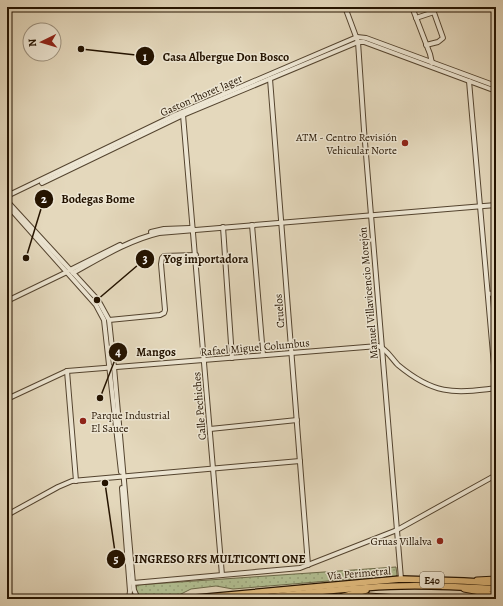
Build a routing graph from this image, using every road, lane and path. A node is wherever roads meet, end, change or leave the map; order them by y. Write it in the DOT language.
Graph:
graph roads {
  1 [pos="345,7"];
  2 [pos="412,7"];
  3 [pos="432,7"];
  4 [pos="434,12"];
  5 [pos="416,18"];
  6 [pos="358,40"];
  7 [pos="426,45"];
  8 [pos="432,63"];
  9 [pos="270,80"];
  10 [pos="469,81"];
  11 [pos="496,86"];
  12 [pos="496,91"];
  13 [pos="183,116"];
  14 [pos="7,199"];
  15 [pos="7,205"];
  16 [pos="496,205"];
  17 [pos="480,206"];
  18 [pos="371,216"];
  19 [pos="282,222"];
  20 [pos="252,225"];
  21 [pos="223,227"];
  22 [pos="193,230"];
  23 [pos="196,255"];
  24 [pos="70,272"];
  25 [pos="496,293"];
  26 [pos="488,294"];
  27 [pos="7,301"];
  28 [pos="109,320"];
  29 [pos="381,347"];
  30 [pos="292,353"];
  31 [pos="263,355"];
  32 [pos="232,358"];
  33 [pos="205,360"];
  34 [pos="112,367"];
  35 [pos="67,371"];
  36 [pos="496,388"];
  37 [pos="7,400"];
  38 [pos="297,420"];
  39 [pos="210,429"];
  40 [pos="300,461"];
  41 [pos="213,469"];
  42 [pos="496,475"];
  43 [pos="123,477"];
  44 [pos="76,481"];
  45 [pos="7,515"];
  46 [pos="397,530"];
  47 [pos="308,565"];
  48 [pos="222,575"];
  49 [pos="496,578"];
  50 [pos="401,579"];
  51 [pos="464,580"];
  52 [pos="133,583"];
  53 [pos="496,583"];
  54 [pos="452,586"];
  55 [pos="379,587"];
  56 [pos="496,589"];
  57 [pos="496,595"];
  58 [pos="341,597"];
  59 [pos="330,598"];
  60 [pos="368,598"];
  61 [pos="129,599"];
  62 [pos="138,599"];
  63 [pos="185,599"];
  64 [pos="246,599"];
  65 [pos="308,599"];
  66 [pos="405,599"];
  67 [pos="415,599"];
  1 -- 6 [label="street, Manuel Villavicencio Morejón"];
  2 -- 5 [label="street"];
  3 -- 4 [label="street"];
  4 -- 5 [label="street"];
  4 -- 7 [label="street"];
  5 -- 7 [label="street"];
  6 -- 8 [label="street"];
  6 -- 9 [label="street, Gaston Thoret Jager"];
  6 -- 10 [label="street"];
  6 -- 14 [label="street, Gaston Thoret Jager"];
  6 -- 18 [label="street, Manuel Villavicencio Morejón"];
  7 -- 8 [label="street"];
  8 -- 11 [label="street"];
  9 -- 13 [label="street, Gaston Thoret Jager"];
  9 -- 19 [label="street, Cruelos"];
  10 -- 12 [label="street"];
  10 -- 17 [label="street"];
  13 -- 14 [label="street, Gaston Thoret Jager"];
  13 -- 22 [label="street, Calle Pechiches"];
  14 -- 24 [label="street"];
  15 -- 24 [label="street"];
  16 -- 17 [label="street"];
  17 -- 18 [label="street"];
  17 -- 26 [label="street"];
  18 -- 19 [label="street"];
  18 -- 29 [label="street, Manuel Villavicencio Morejón"];
  19 -- 20 [label="street"];
  19 -- 30 [label="street, Cruelos"];
  20 -- 21 [label="street"];
  20 -- 31 [label="street"];
  21 -- 22 [label="street"];
  21 -- 32 [label="street"];
  22 -- 23 [label="street, Calle Pechiches"];
  22 -- 24 [label="street"];
  23 -- 28 [label="street"];
  23 -- 33 [label="street, Calle Pechiches"];
  24 -- 27 [label="street"];
  24 -- 28 [label="street"];
  24 -- 34 [label="street"];
  25 -- 26 [label="street"];
  26 -- 36 [label="street"];
  28 -- 34 [label="street"];
  29 -- 30 [label="street, Rafael Miguel Columbus"];
  29 -- 36 [label="street"];
  29 -- 46 [label="street, Manuel Villavicencio Morejón"];
  30 -- 31 [label="street, Rafael Miguel Columbus"];
  30 -- 38 [label="street, Cruelos"];
  31 -- 32 [label="street, Rafael Miguel Columbus"];
  32 -- 33 [label="street, Rafael Miguel Columbus"];
  33 -- 34 [label="street, Rafael Miguel Columbus"];
  33 -- 39 [label="street, Calle Pechiches"];
  34 -- 35 [label="street, Rafael Miguel Columbus"];
  34 -- 43 [label="street"];
  35 -- 37 [label="street, Rafael Miguel Columbus"];
  35 -- 44 [label="street"];
  38 -- 39 [label="street"];
  38 -- 40 [label="street, Cruelos"];
  39 -- 41 [label="street, Calle Pechiches"];
  40 -- 41 [label="street"];
  40 -- 47 [label="street, Cruelos"];
  41 -- 43 [label="street"];
  41 -- 48 [label="street, Calle Pechiches"];
  42 -- 46 [label="street"];
  43 -- 44 [label="street"];
  43 -- 52 [label="street"];
  43 -- 61 [label="street"];
  44 -- 45 [label="street"];
  46 -- 47 [label="street"];
  46 -- 50 [label="street, Manuel Villavicencio Morejón"];
  47 -- 48 [label="street"];
  48 -- 52 [label="street"];
  49 -- 51 [label="main road, Vía Perimetral"];
  50 -- 51 [label="highway, Vía Perimetral / E40"];
  50 -- 63 [label="highway, Vía Perimetral / E40"];
  51 -- 53 [label="highway, Vía Perimetral / E40"];
  52 -- 62 [label="street"];
  54 -- 55 [label="highway, Vía Perimetral / E40"];
  54 -- 56 [label="highway, Vía Perimetral / E40"];
  54 -- 57 [label="main road, Vía Perimetral"];
  55 -- 58 [label="highway"];
  55 -- 64 [label="highway, Vía Perimetral / E40"];
  58 -- 59 [label="main road, Vía Perimetral"];
  58 -- 60 [label="main road, Vía Perimetral"];
  59 -- 65 [label="main road, Vía Perimetral"];
  60 -- 66 [label="main road, Vía Perimetral"];
  66 -- 67 [label="main road, Vía Perimetral"];
}
